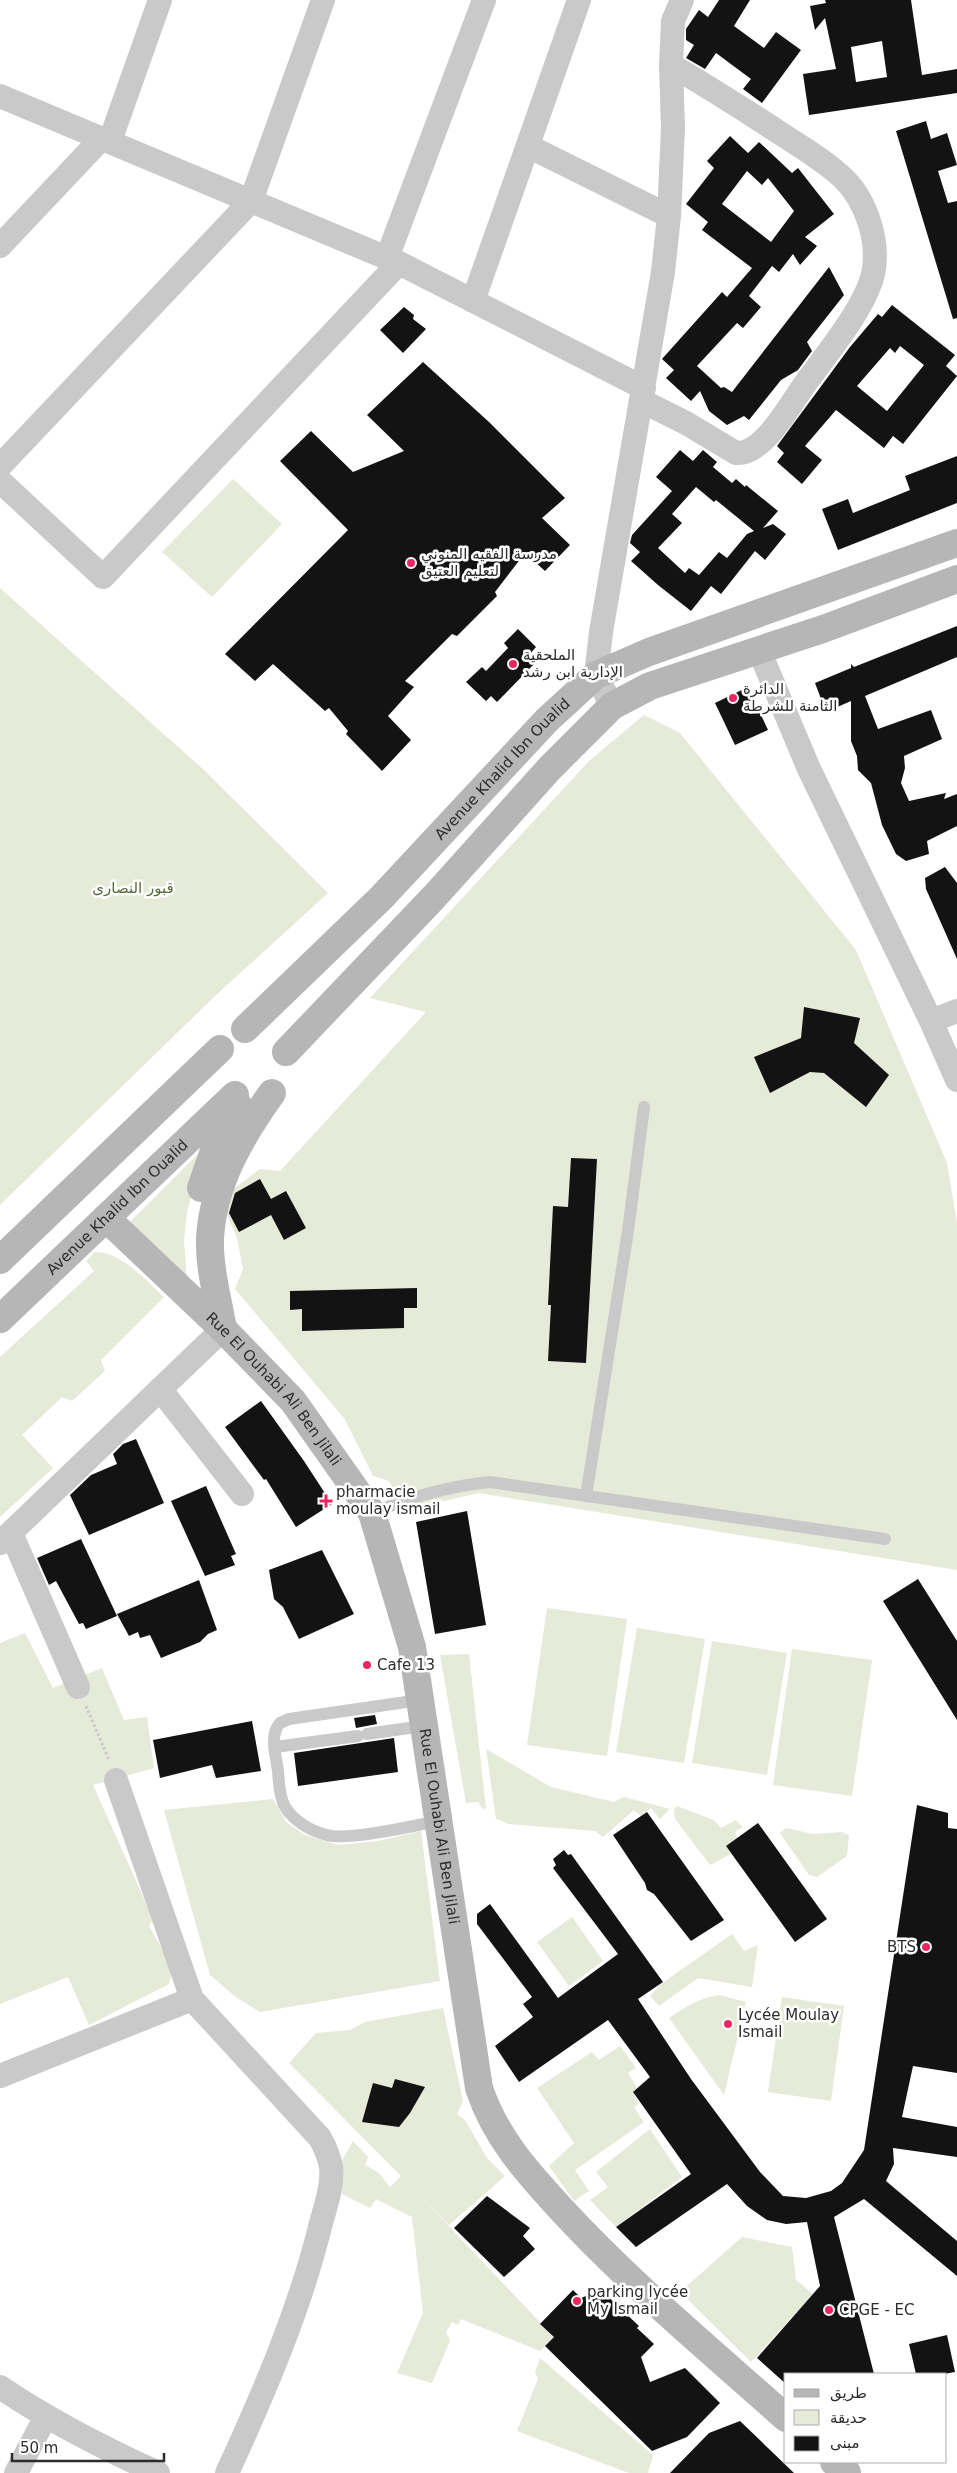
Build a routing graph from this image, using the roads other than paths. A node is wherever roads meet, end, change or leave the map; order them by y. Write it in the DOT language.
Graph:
graph roads {
  1 [pos="160,0"];
  2 [pos="323,0"];
  3 [pos="484,0"];
  4 [pos="579,0"];
  5 [pos="676,7"];
  6 [pos="671,65"];
  7 [pos="0,96"];
  8 [pos="106,139"];
  9 [pos="528,146"];
  10 [pos="251,200"];
  11 [pos="669,216"];
  12 [pos="0,246"];
  13 [pos="393,260"];
  14 [pos="473,300"];
  15 [pos="643,395"];
  16 [pos="0,466"];
  17 [pos="0,480"];
  18 [pos="957,543"];
  19 [pos="957,579"];
  20 [pos="760,650"];
  21 [pos="596,675"];
  22 [pos="612,706"];
  23 [pos="957,1011"];
  24 [pos="931,1021"];
  25 [pos="245,1029"];
  26 [pos="220,1049"];
  27 [pos="286,1052"];
  28 [pos="957,1080"];
  29 [pos="272,1093"];
  30 [pos="240,1096"];
  31 [pos="644,1107"];
  32 [pos="106,1218"];
  33 [pos="0,1260"];
  34 [pos="0,1319"];
  35 [pos="216,1322"];
  36 [pos="160,1389"];
  37 [pos="242,1494"];
  38 [pos="586,1496"];
  39 [pos="372,1513"];
  40 [pos="5,1538"];
  41 [pos="885,1539"];
  42 [pos="78,1687"];
  43 [pos="422,1713"];
  44 [pos="275,1747"];
  45 [pos="116,1780"];
  46 [pos="437,1821"];
  47 [pos="192,1998"];
  48 [pos="0,2076"];
  49 [pos="0,2388"];
  50 [pos="784,2416"];
  51 [pos="45,2418"];
  52 [pos="835,2463"];
  53 [pos="16,2473"];
  54 [pos="158,2473"];
  55 [pos="227,2473"];
  56 [pos="846,2473"];
  1 -- 8 [label="street"];
  2 -- 10 [label="street"];
  3 -- 13 [label="street"];
  4 -- 9 [label="street"];
  5 -- 6 [label="street"];
  6 -- 11 [label="street"];
  6 -- 15 [label="street"];
  7 -- 8 [label="street"];
  8 -- 10 [label="street"];
  8 -- 12 [label="street"];
  9 -- 11 [label="street"];
  9 -- 14 [label="street"];
  10 -- 13 [label="street"];
  10 -- 16 [label="street"];
  11 -- 15 [label="street"];
  13 -- 14 [label="street"];
  13 -- 17 [label="street"];
  14 -- 15 [label="street"];
  15 -- 21 [label="street"];
  18 -- 21 [label="main road, Avenue Khalid Ibn Oualid"];
  19 -- 20 [label="main road"];
  20 -- 22 [label="main road"];
  20 -- 24 [label="street"];
  21 -- 22 [label="street"];
  21 -- 25 [label="main road, Avenue Khalid Ibn Oualid"];
  22 -- 27 [label="main road"];
  23 -- 24 [label="street"];
  24 -- 28 [label="street"];
  25 -- 26 [label="main road"];
  25 -- 27 [label="main road"];
  26 -- 30 [label="main road"];
  26 -- 33 [label="main road"];
  27 -- 29 [label="main road"];
  29 -- 30 [label="main road"];
  29 -- 35 [label="main road"];
  30 -- 32 [label="main road, Avenue Khalid Ibn Oualid"];
  30 -- 35 [label="main road"];
  31 -- 38 [label="lane"];
  32 -- 34 [label="main road, Avenue Khalid Ibn Oualid"];
  32 -- 35 [label="main road, Rue El Ouhabi Ali Ben Jilali"];
  35 -- 36 [label="street"];
  35 -- 39 [label="main road, Rue El Ouhabi Ali Ben Jilali"];
  36 -- 37 [label="street"];
  36 -- 40 [label="street"];
  38 -- 39 [label="lane"];
  38 -- 41 [label="lane"];
  39 -- 43 [label="main road, Rue El Ouhabi Ali Ben Jilali"];
  40 -- 42 [label="street"];
  43 -- 44 [label="lane"];
  43 -- 44 [label="lane"];
  43 -- 46 [label="main road, Rue El Ouhabi Ali Ben Jilali"];
  44 -- 46 [label="lane"];
  45 -- 47 [label="street"];
  46 -- 50 [label="main road, Rue El Ouhabi Ali Ben Jilali"];
  47 -- 48 [label="street"];
  47 -- 55 [label="street"];
  49 -- 51 [label="street"];
  51 -- 53 [label="street"];
  51 -- 54 [label="street"];
  52 -- 56 [label="main road"];
}
